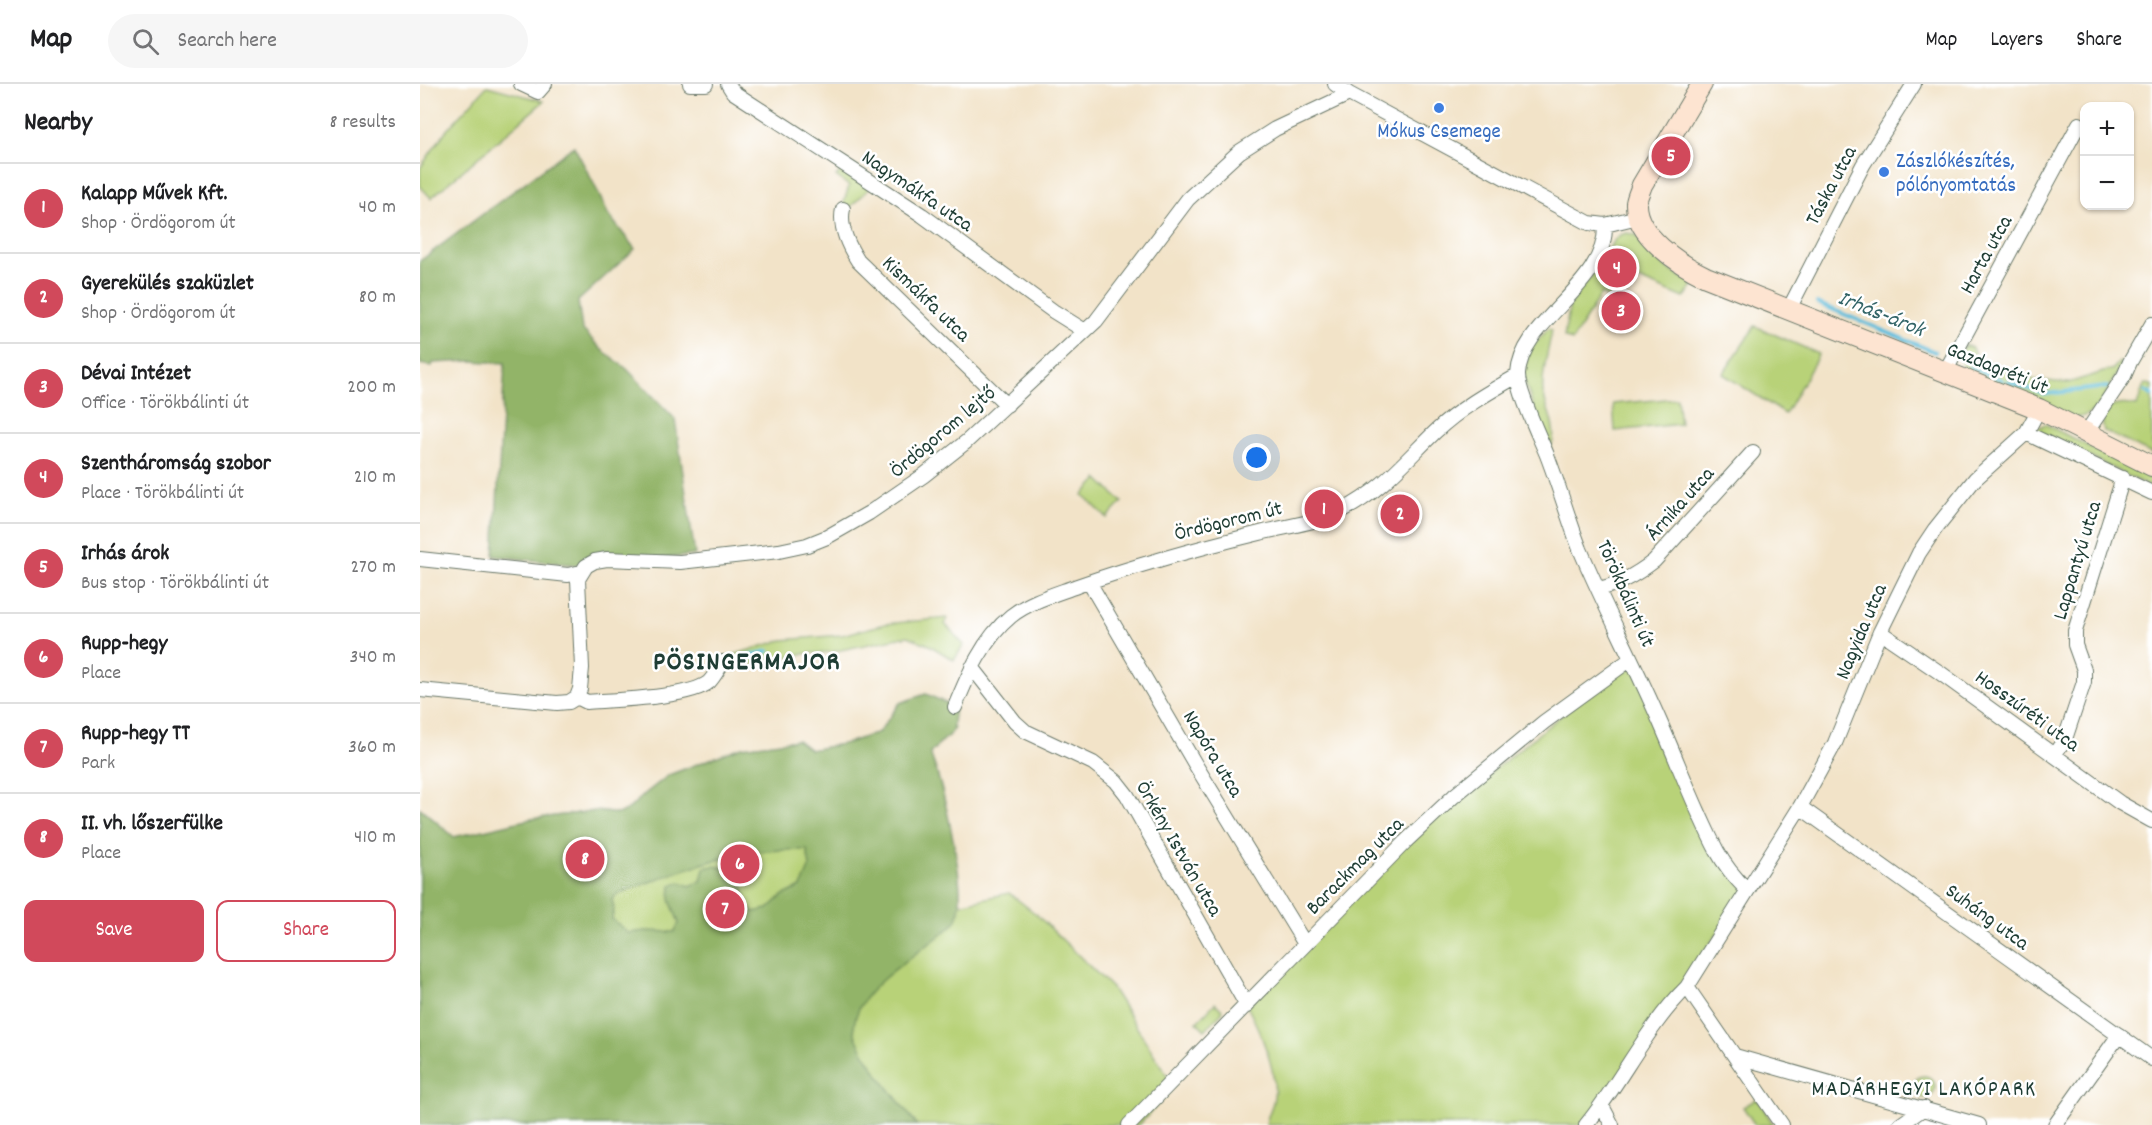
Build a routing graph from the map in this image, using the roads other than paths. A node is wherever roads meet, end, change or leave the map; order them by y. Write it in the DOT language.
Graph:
graph roads {
  1 [pos="521,84"];
  2 [pos="545,84"];
  3 [pos="690,84"];
  4 [pos="706,84"];
  5 [pos="728,84"];
  6 [pos="1335,84"];
  7 [pos="1702,84"];
  8 [pos="1914,84"];
  9 [pos="1348,93"];
  10 [pos="2079,124"];
  11 [pos="843,209"];
  12 [pos="1638,217"];
  13 [pos="1605,225"];
  14 [pos="1789,309"];
  15 [pos="2152,324"];
  16 [pos="1085,332"];
  17 [pos="1945,372"];
  18 [pos="1517,375"];
  19 [pos="1007,405"];
  20 [pos="2039,409"];
  21 [pos="2086,432"];
  22 [pos="2026,433"];
  23 [pos="1753,452"];
  24 [pos="2152,466"];
  25 [pos="2123,478"];
  26 [pos="2152,493"];
  27 [pos="420,559"];
  28 [pos="580,572"];
  29 [pos="1089,582"];
  30 [pos="1598,589"];
  31 [pos="1880,632"];
  32 [pos="1631,659"];
  33 [pos="723,662"];
  34 [pos="972,667"];
  35 [pos="420,690"];
  36 [pos="577,697"];
  37 [pos="955,708"];
  38 [pos="2054,755"];
  39 [pos="1800,807"];
  40 [pos="2152,821"];
  41 [pos="1747,890"];
  42 [pos="1305,944"];
  43 [pos="1687,987"];
  44 [pos="1247,1006"];
  45 [pos="2119,1035"];
  46 [pos="1735,1056"];
  47 [pos="2152,1059"];
  48 [pos="1602,1106"];
  49 [pos="1924,1108"];
  50 [pos="1129,1125"];
  51 [pos="1586,1125"];
  52 [pos="1612,1125"];
  53 [pos="1782,1125"];
  54 [pos="1900,1125"];
  55 [pos="1980,1125"];
  56 [pos="2055,1125"];
  1 -- 2 [label="street"];
  3 -- 4 [label="street"];
  5 -- 16 [label="street, Nagymákfa utca"];
  6 -- 9 [label="street"];
  7 -- 12 [label="street"];
  8 -- 14 [label="street, Táska utca"];
  9 -- 13 [label="street"];
  9 -- 16 [label="street, Ördögorom lejtő"];
  10 -- 17 [label="street, Harta utca"];
  11 -- 19 [label="street, Kismákfa utca"];
  12 -- 13 [label="street"];
  12 -- 14 [label="street, Gazdagréti út"];
  13 -- 18 [label="street"];
  14 -- 17 [label="street, Gazdagréti út"];
  15 -- 21 [label="street"];
  16 -- 19 [label="street, Ördögorom lejtő"];
  17 -- 20 [label="street, Gazdagréti út"];
  18 -- 29 [label="street, Ördögorom út"];
  18 -- 30 [label="street, Törökbálinti út"];
  19 -- 28 [label="street, Ördögorom lejtő"];
  20 -- 21 [label="street, Gazdagréti út"];
  20 -- 22 [label="street, Nagyida utca"];
  21 -- 24 [label="street, Gazdagréti út"];
  22 -- 25 [label="street"];
  22 -- 31 [label="street, Nagyida utca"];
  23 -- 30 [label="street, Árnika utca"];
  25 -- 26 [label="street"];
  25 -- 38 [label="street, Lappantyú utca"];
  27 -- 28 [label="street"];
  28 -- 36 [label="street"];
  29 -- 34 [label="street, Ördögorom út"];
  29 -- 42 [label="street, Napóra utca"];
  30 -- 32 [label="street, Törökbálinti út"];
  31 -- 38 [label="street, Hosszúréti utca"];
  31 -- 39 [label="street, Nagyida utca"];
  32 -- 41 [label="street, Törökbálinti út"];
  32 -- 42 [label="street, Barackmag utca"];
  33 -- 36 [label="street"];
  34 -- 37 [label="street, Ördögorom út"];
  34 -- 44 [label="street, Örkény István utca"];
  35 -- 36 [label="street"];
  38 -- 40 [label="street, Hosszúréti utca"];
  39 -- 41 [label="street, Nagyida utca"];
  39 -- 45 [label="street, Suháng utca"];
  41 -- 43 [label="street"];
  42 -- 44 [label="street, Barackmag utca"];
  43 -- 46 [label="street"];
  43 -- 48 [label="street"];
  44 -- 50 [label="street, Barackmag utca"];
  45 -- 47 [label="street, Suháng utca"];
  45 -- 56 [label="street"];
  46 -- 49 [label="street"];
  46 -- 53 [label="street"];
  48 -- 51 [label="street"];
  48 -- 52 [label="street"];
  49 -- 54 [label="street"];
  49 -- 55 [label="street"];
}
